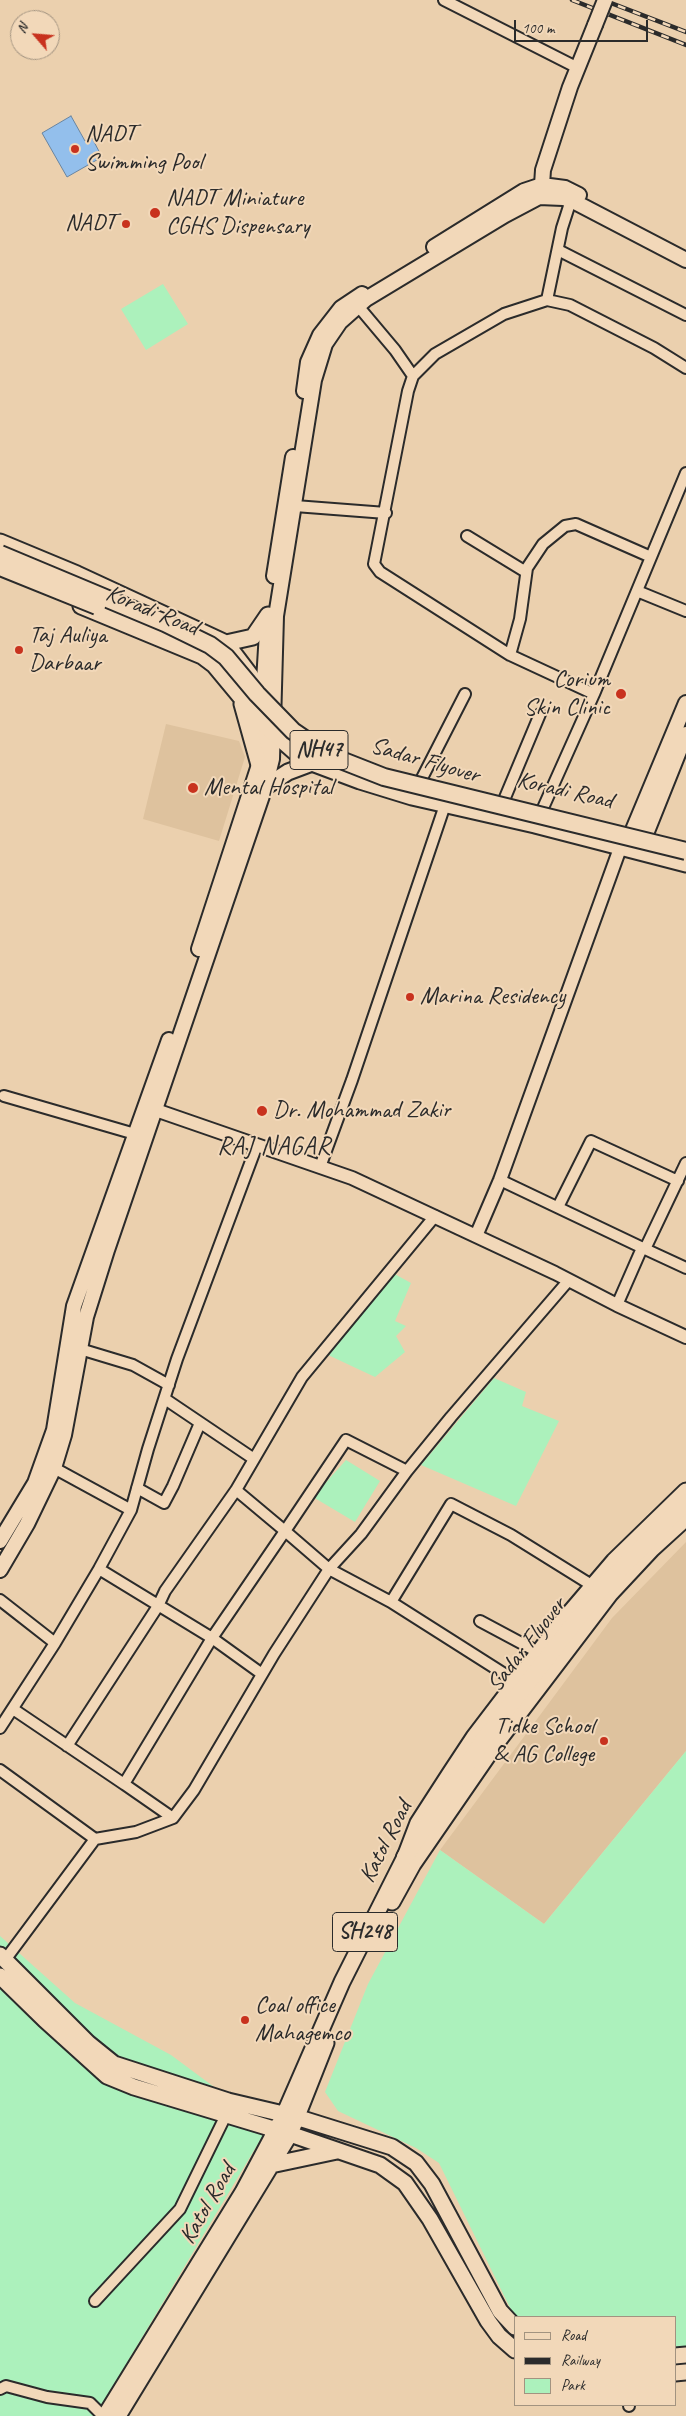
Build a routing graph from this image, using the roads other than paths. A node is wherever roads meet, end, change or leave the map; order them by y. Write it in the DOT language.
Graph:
graph roads {
  1 [pos="444,0"];
  2 [pos="605,0"];
  3 [pos="578,68"];
  4 [pos="544,191"];
  5 [pos="571,200"];
  6 [pos="558,250"];
  7 [pos="686,251"];
  8 [pos="686,260"];
  9 [pos="547,300"];
  10 [pos="358,306"];
  11 [pos="686,315"];
  12 [pos="313,349"];
  13 [pos="686,368"];
  14 [pos="413,376"];
  15 [pos="686,473"];
  16 [pos="290,506"];
  17 [pos="386,513"];
  18 [pos="467,536"];
  19 [pos="0,542"];
  20 [pos="0,554"];
  21 [pos="652,557"];
  22 [pos="0,566"];
  23 [pos="526,572"];
  24 [pos="0,575"];
  25 [pos="637,591"];
  26 [pos="686,611"];
  27 [pos="268,615"];
  28 [pos="226,643"];
  29 [pos="510,655"];
  30 [pos="263,692"];
  31 [pos="465,694"];
  32 [pos="594,694"];
  33 [pos="239,696"];
  34 [pos="686,702"];
  35 [pos="274,705"];
  36 [pos="540,714"];
  37 [pos="268,728"];
  38 [pos="686,734"];
  39 [pos="683,752"];
  40 [pos="312,763"];
  41 [pos="259,765"];
  42 [pos="420,782"];
  43 [pos="265,787"];
  44 [pos="451,789"];
  45 [pos="504,800"];
  46 [pos="444,804"];
  47 [pos="544,808"];
  48 [pos="635,831"];
  49 [pos="686,845"];
  50 [pos="620,848"];
  51 [pos="686,851"];
  52 [pos="686,856"];
  53 [pos="686,864"];
  54 [pos="4,1096"];
  55 [pos="150,1107"];
  56 [pos="135,1134"];
  57 [pos="256,1145"];
  58 [pos="686,1163"];
  59 [pos="320,1167"];
  60 [pos="500,1180"];
  61 [pos="678,1181"];
  62 [pos="558,1206"];
  63 [pos="435,1216"];
  64 [pos="476,1236"];
  65 [pos="643,1248"];
  66 [pos="686,1268"];
  67 [pos="569,1280"];
  68 [pos="616,1305"];
  69 [pos="686,1337"];
  70 [pos="80,1348"];
  71 [pos="169,1385"];
  72 [pos="165,1399"];
  73 [pos="200,1423"];
  74 [pos="254,1459"];
  75 [pos="54,1468"];
  76 [pos="408,1470"];
  77 [pos="137,1488"];
  78 [pos="236,1490"];
  79 [pos="686,1491"];
  80 [pos="686,1502"];
  81 [pos="686,1509"];
  82 [pos="131,1510"];
  83 [pos="686,1518"];
  84 [pos="285,1531"];
  85 [pos="0,1541"];
  86 [pos="100,1569"];
  87 [pos="329,1569"];
  88 [pos="0,1570"];
  89 [pos="593,1586"];
  90 [pos="0,1600"];
  91 [pos="391,1602"];
  92 [pos="158,1606"];
  93 [pos="480,1621"];
  94 [pos="212,1638"];
  95 [pos="56,1642"];
  96 [pos="538,1652"];
  97 [pos="262,1674"];
  98 [pos="517,1682"];
  99 [pos="13,1709"];
  100 [pos="0,1728"];
  101 [pos="67,1746"];
  102 [pos="0,1770"];
  103 [pos="124,1784"];
  104 [pos="173,1818"];
  105 [pos="427,1828"];
  106 [pos="95,1839"];
  107 [pos="409,1860"];
  108 [pos="3,1957"];
  109 [pos="0,1976"];
  110 [pos="226,2115"];
  111 [pos="290,2116"];
  112 [pos="282,2132"];
  113 [pos="338,2151"];
  114 [pos="271,2165"];
  115 [pos="95,2301"];
  116 [pos="514,2326"];
  117 [pos="514,2349"];
  118 [pos="2,2386"];
  119 [pos="111,2415"];
  1 -- 3 [label="street"];
  2 -- 3 [label="main road, bridge"];
  3 -- 4 [label="main road"];
  4 -- 5 [label="main road"];
  4 -- 7 [label="main road"];
  4 -- 10 [label="main road"];
  4 -- 12 [label="main road"];
  5 -- 6 [label="street"];
  5 -- 8 [label="main road"];
  6 -- 9 [label="street"];
  6 -- 11 [label="street"];
  9 -- 13 [label="street"];
  9 -- 14 [label="street"];
  10 -- 12 [label="main road"];
  10 -- 14 [label="street"];
  12 -- 16 [label="main road"];
  14 -- 17 [label="street"];
  15 -- 21 [label="street"];
  16 -- 17 [label="street"];
  16 -- 27 [label="main road"];
  16 -- 35 [label="main road"];
  17 -- 29 [label="street"];
  18 -- 23 [label="street"];
  19 -- 28 [label="main road, Koradi Road / NH47"];
  20 -- 51 [label="highway, Sadar Flyover / NH47, bridge"];
  21 -- 23 [label="street"];
  21 -- 25 [label="street"];
  22 -- 52 [label="highway, Sadar Flyover / NH47, bridge"];
  23 -- 29 [label="street"];
  24 -- 33 [label="main road, Koradi Road / NH47"];
  25 -- 26 [label="street"];
  25 -- 32 [label="street"];
  27 -- 28 [label="main road"];
  27 -- 30 [label="main road"];
  28 -- 30 [label="main road, Koradi Road / NH47"];
  29 -- 32 [label="street"];
  30 -- 35 [label="main road, NH47"];
  30 -- 37 [label="main road"];
  31 -- 42 [label="street"];
  32 -- 47 [label="street"];
  33 -- 37 [label="main road, Koradi Road / NH47"];
  33 -- 41 [label="main road"];
  34 -- 48 [label="main road"];
  35 -- 37 [label="main road"];
  35 -- 42 [label="main road, Koradi Road / NH47"];
  36 -- 45 [label="street"];
  37 -- 40 [label="main road, Koradi Road"];
  37 -- 41 [label="main road"];
  37 -- 43 [label="main road"];
  38 -- 39 [label="main road"];
  39 -- 48 [label="main road"];
  40 -- 43 [label="main road"];
  40 -- 46 [label="main road, Koradi Road"];
  41 -- 55 [label="main road"];
  42 -- 44 [label="main road, Koradi Road / NH47"];
  43 -- 55 [label="main road"];
  44 -- 45 [label="main road, Koradi Road / NH47"];
  44 -- 46 [label="street"];
  45 -- 47 [label="main road, Koradi Road / NH47"];
  46 -- 50 [label="main road, Koradi Road"];
  46 -- 59 [label="street"];
  47 -- 48 [label="main road, Koradi Road / NH47"];
  48 -- 49 [label="main road, Koradi Road / NH47"];
  48 -- 50 [label="street"];
  50 -- 53 [label="main road, Koradi Road"];
  50 -- 60 [label="street"];
  54 -- 56 [label="street"];
  55 -- 56 [label="main road"];
  55 -- 57 [label="street"];
  55 -- 70 [label="main road"];
  56 -- 85 [label="main road"];
  57 -- 59 [label="street"];
  57 -- 71 [label="street"];
  58 -- 61 [label="street"];
  59 -- 63 [label="street"];
  60 -- 62 [label="street"];
  60 -- 64 [label="street"];
  61 -- 62 [label="street"];
  61 -- 65 [label="street"];
  62 -- 65 [label="street"];
  63 -- 64 [label="street"];
  63 -- 74 [label="street"];
  64 -- 67 [label="street"];
  65 -- 66 [label="street"];
  65 -- 68 [label="street"];
  67 -- 68 [label="street"];
  67 -- 76 [label="street"];
  68 -- 69 [label="street"];
  70 -- 71 [label="street"];
  70 -- 75 [label="main road"];
  71 -- 72 [label="street"];
  72 -- 73 [label="street"];
  72 -- 77 [label="street"];
  73 -- 74 [label="street"];
  73 -- 77 [label="street"];
  74 -- 78 [label="street"];
  75 -- 82 [label="street"];
  75 -- 88 [label="main road"];
  76 -- 84 [label="street"];
  76 -- 87 [label="street"];
  77 -- 82 [label="street"];
  78 -- 84 [label="street"];
  78 -- 92 [label="street"];
  79 -- 89 [label="main road, Katol Road / SH248"];
  80 -- 105 [label="highway, Sadar Flyover"];
  81 -- 105 [label="highway, Sadar Flyover"];
  82 -- 86 [label="street"];
  83 -- 107 [label="main road, Katol Road / SH248"];
  84 -- 87 [label="street"];
  84 -- 94 [label="street"];
  86 -- 92 [label="street"];
  86 -- 95 [label="street"];
  87 -- 91 [label="street"];
  87 -- 97 [label="street"];
  89 -- 91 [label="street"];
  89 -- 96 [label="main road, Katol Road / SH248"];
  90 -- 95 [label="street"];
  91 -- 98 [label="street"];
  92 -- 94 [label="street"];
  92 -- 101 [label="street"];
  93 -- 96 [label="street"];
  94 -- 97 [label="street"];
  94 -- 103 [label="street"];
  95 -- 99 [label="street"];
  96 -- 98 [label="main road, Katol Road / SH248"];
  97 -- 104 [label="street"];
  98 -- 107 [label="main road, Katol Road / SH248"];
  99 -- 100 [label="street"];
  99 -- 101 [label="street"];
  101 -- 103 [label="street"];
  102 -- 106 [label="street"];
  103 -- 104 [label="street"];
  104 -- 106 [label="street"];
  105 -- 107 [label="highway, Sadar Flyover"];
  106 -- 108 [label="street"];
  107 -- 111 [label="main road, Katol Road / SH248"];
  108 -- 111 [label="main road"];
  109 -- 110 [label="main road"];
  110 -- 112 [label="main road"];
  110 -- 115 [label="street"];
  111 -- 112 [label="main road, Katol Road / SH248"];
  111 -- 116 [label="main road"];
  112 -- 113 [label="main road"];
  112 -- 114 [label="main road, Katol Road / SH248"];
  112 -- 119 [label="main road, Katol Road / SH248"];
  113 -- 114 [label="main road"];
  113 -- 117 [label="main road"];
  114 -- 119 [label="main road, Katol Road / SH248"];
  118 -- 119 [label="street"];
}
